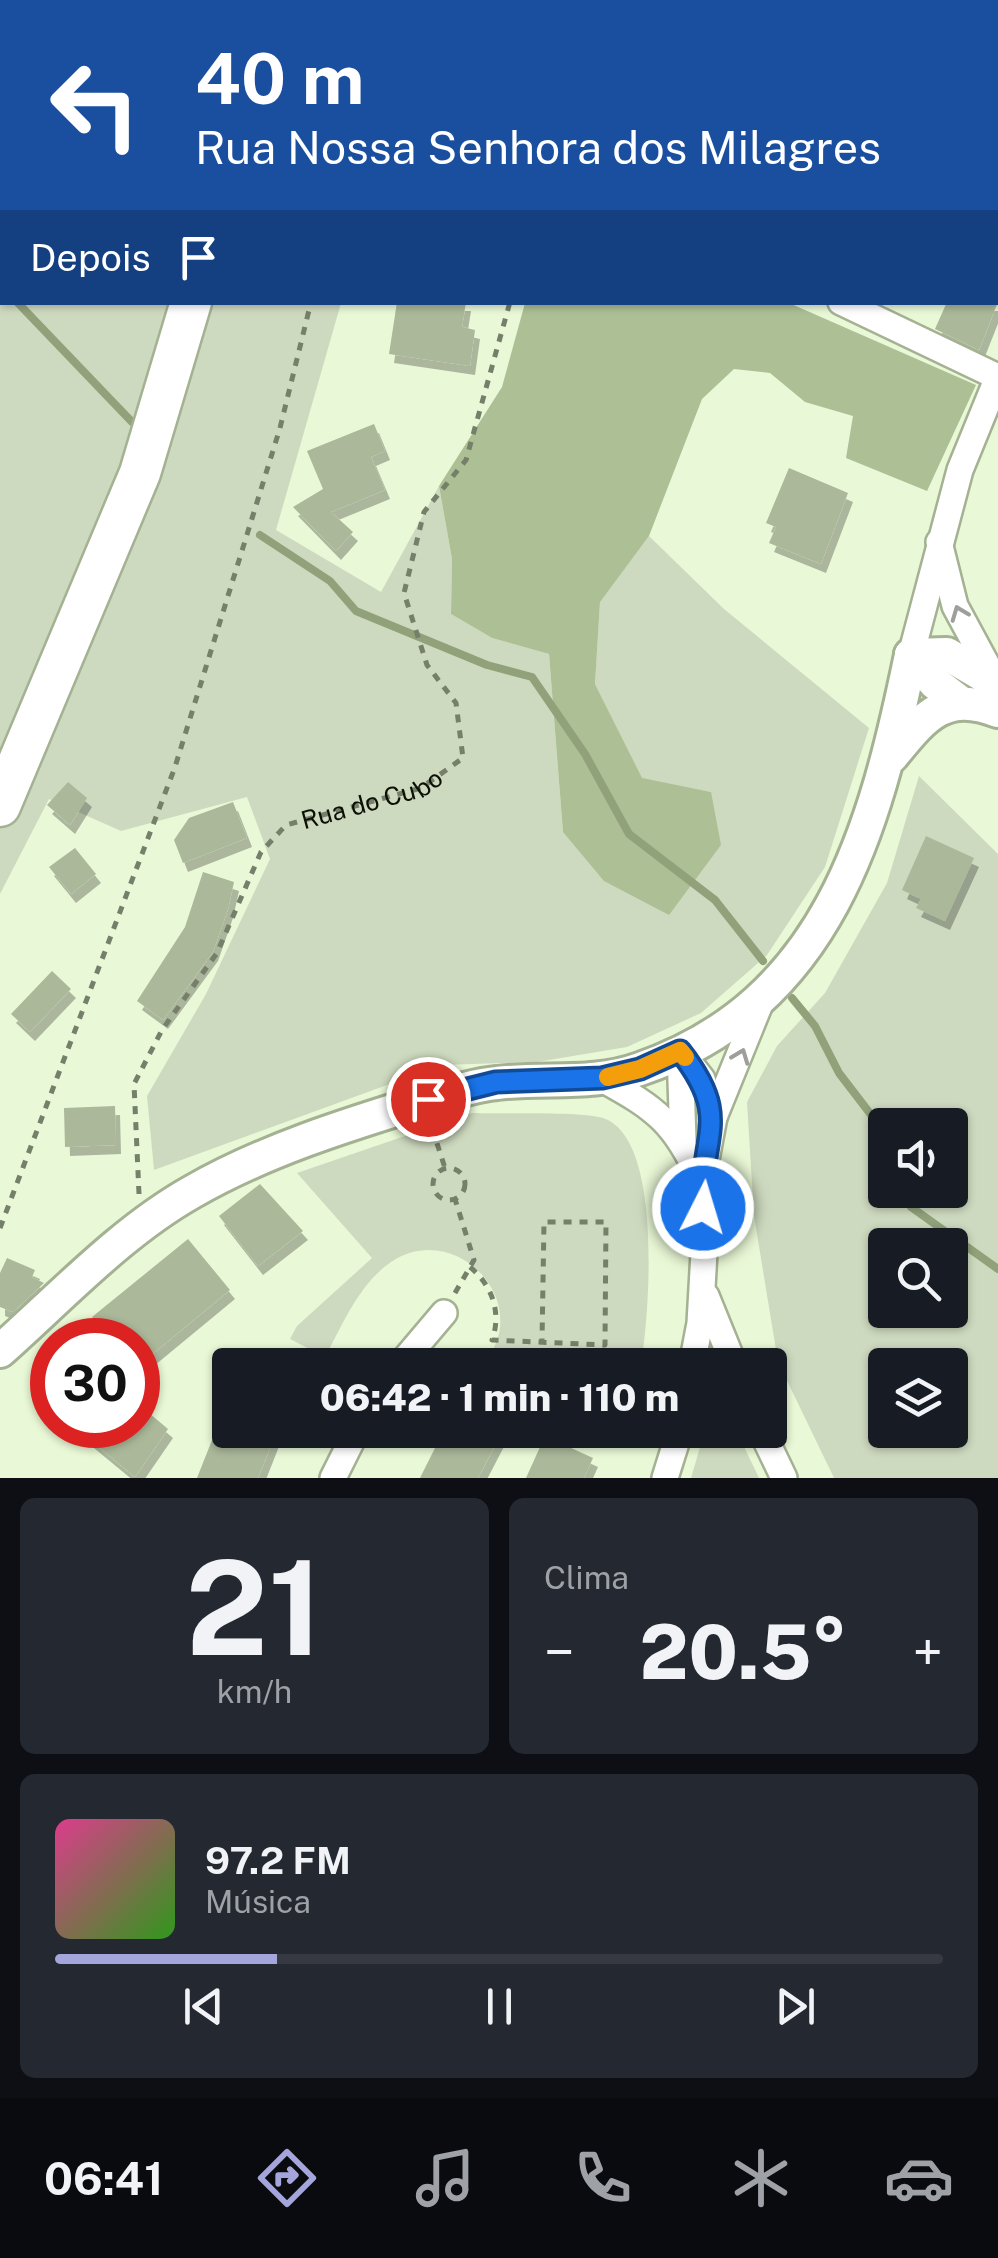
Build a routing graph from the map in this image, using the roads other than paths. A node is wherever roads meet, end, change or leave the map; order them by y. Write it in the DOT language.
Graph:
graph roads {
  1 [pos="189,305"];
  2 [pos="848,305"];
  3 [pos="998,377"];
  4 [pos="938,540"];
  5 [pos="911,655"];
  6 [pos="997,692"];
  7 [pos="960,702"];
  8 [pos="889,760"];
  9 [pos="0,806"];
  10 [pos="764,994"];
  11 [pos="680,1051"];
  12 [pos="602,1078"];
  13 [pos="714,1117"];
  14 [pos="683,1142"];
  15 [pos="702,1181"];
  16 [pos="702,1286"];
  17 [pos="444,1313"];
  18 [pos="414,1348"];
  19 [pos="694,1348"];
  20 [pos="727,1348"];
  21 [pos="0,1351"];
  22 [pos="348,1448"];
  23 [pos="674,1448"];
  24 [pos="770,1448"];
  25 [pos="333,1478"];
  26 [pos="665,1478"];
  27 [pos="784,1478"];
  1 -- 9 [label="main road"];
  2 -- 3 [label="street"];
  3 -- 4 [label="street"];
  4 -- 5 [label="street"];
  6 -- 4 [label="street, one-way"];
  5 -- 6 [label="street"];
  5 -- 7 [label="street"];
  5 -- 8 [label="street"];
  6 -- 7 [label="street"];
  7 -- 8 [label="street"];
  8 -- 10 [label="street"];
  10 -- 11 [label="street"];
  13 -- 10 [label="street, one-way"];
  11 -- 12 [label="street"];
  11 -- 13 [label="street"];
  11 -- 14 [label="street"];
  12 -- 14 [label="street"];
  12 -- 21 [label="street"];
  13 -- 15 [label="street"];
  14 -- 15 [label="street"];
  15 -- 16 [label="street"];
  16 -- 19 [label="street"];
  16 -- 20 [label="street"];
  17 -- 18 [label="street"];
  22 -- 25 [label="street"];
  23 -- 26 [label="street"];
  24 -- 27 [label="street"];
}
